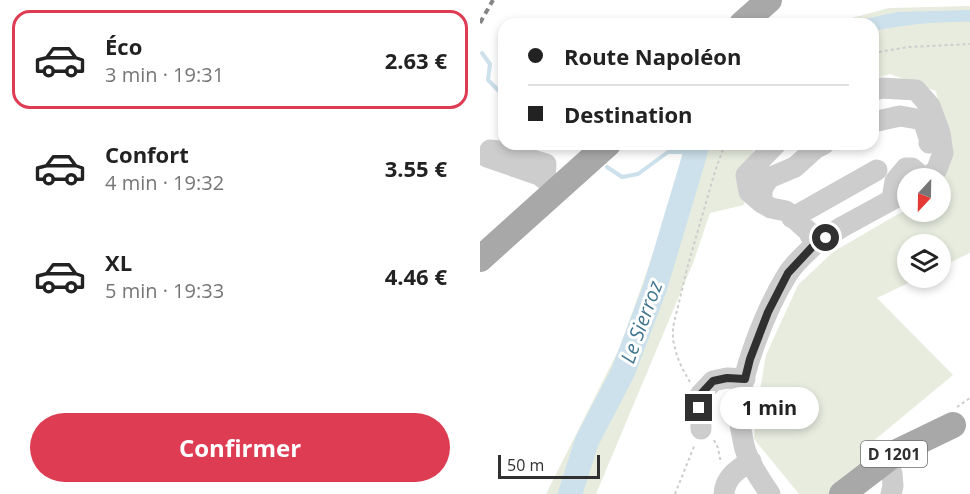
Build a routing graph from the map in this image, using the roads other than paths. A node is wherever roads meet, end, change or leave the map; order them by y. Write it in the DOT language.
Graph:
graph roads {
  1 [pos="766,1"];
  2 [pos="748,18"];
  3 [pos="879,89"];
  4 [pos="879,121"];
  5 [pos="602,150"];
  6 [pos="770,150"];
  7 [pos="814,150"];
  8 [pos="924,168"];
  9 [pos="937,168"];
  10 [pos="877,170"];
  11 [pos="897,197"];
  12 [pos="762,203"];
  13 [pos="792,218"];
  14 [pos="815,244"];
  15 [pos="484,257"];
  16 [pos="745,379"];
  17 [pos="962,420"];
  18 [pos="701,429"];
  19 [pos="753,467"];
  20 [pos="892,483"];
  21 [pos="724,494"];
  22 [pos="770,494"];
  23 [pos="786,494"];
  24 [pos="842,494"];
  25 [pos="868,494"];
  1 -- 2 [label="main road"];
  3 -- 9 [label="street"];
  4 -- 8 [label="street"];
  5 -- 15 [label="main road"];
  6 -- 12 [label="street"];
  7 -- 12 [label="street"];
  10 -- 13 [label="street"];
  11 -- 14 [label="street"];
  12 -- 13 [label="street"];
  13 -- 14 [label="street"];
  14 -- 16 [label="street"];
  16 -- 18 [label="street"];
  16 -- 19 [label="street"];
  17 -- 20 [label="main road, D 1201"];
  17 -- 24 [label="main road, D 1201"];
  19 -- 21 [label="street"];
  19 -- 22 [label="street"];
  19 -- 23 [label="street"];
  20 -- 25 [label="main road, D 1201"];
}
